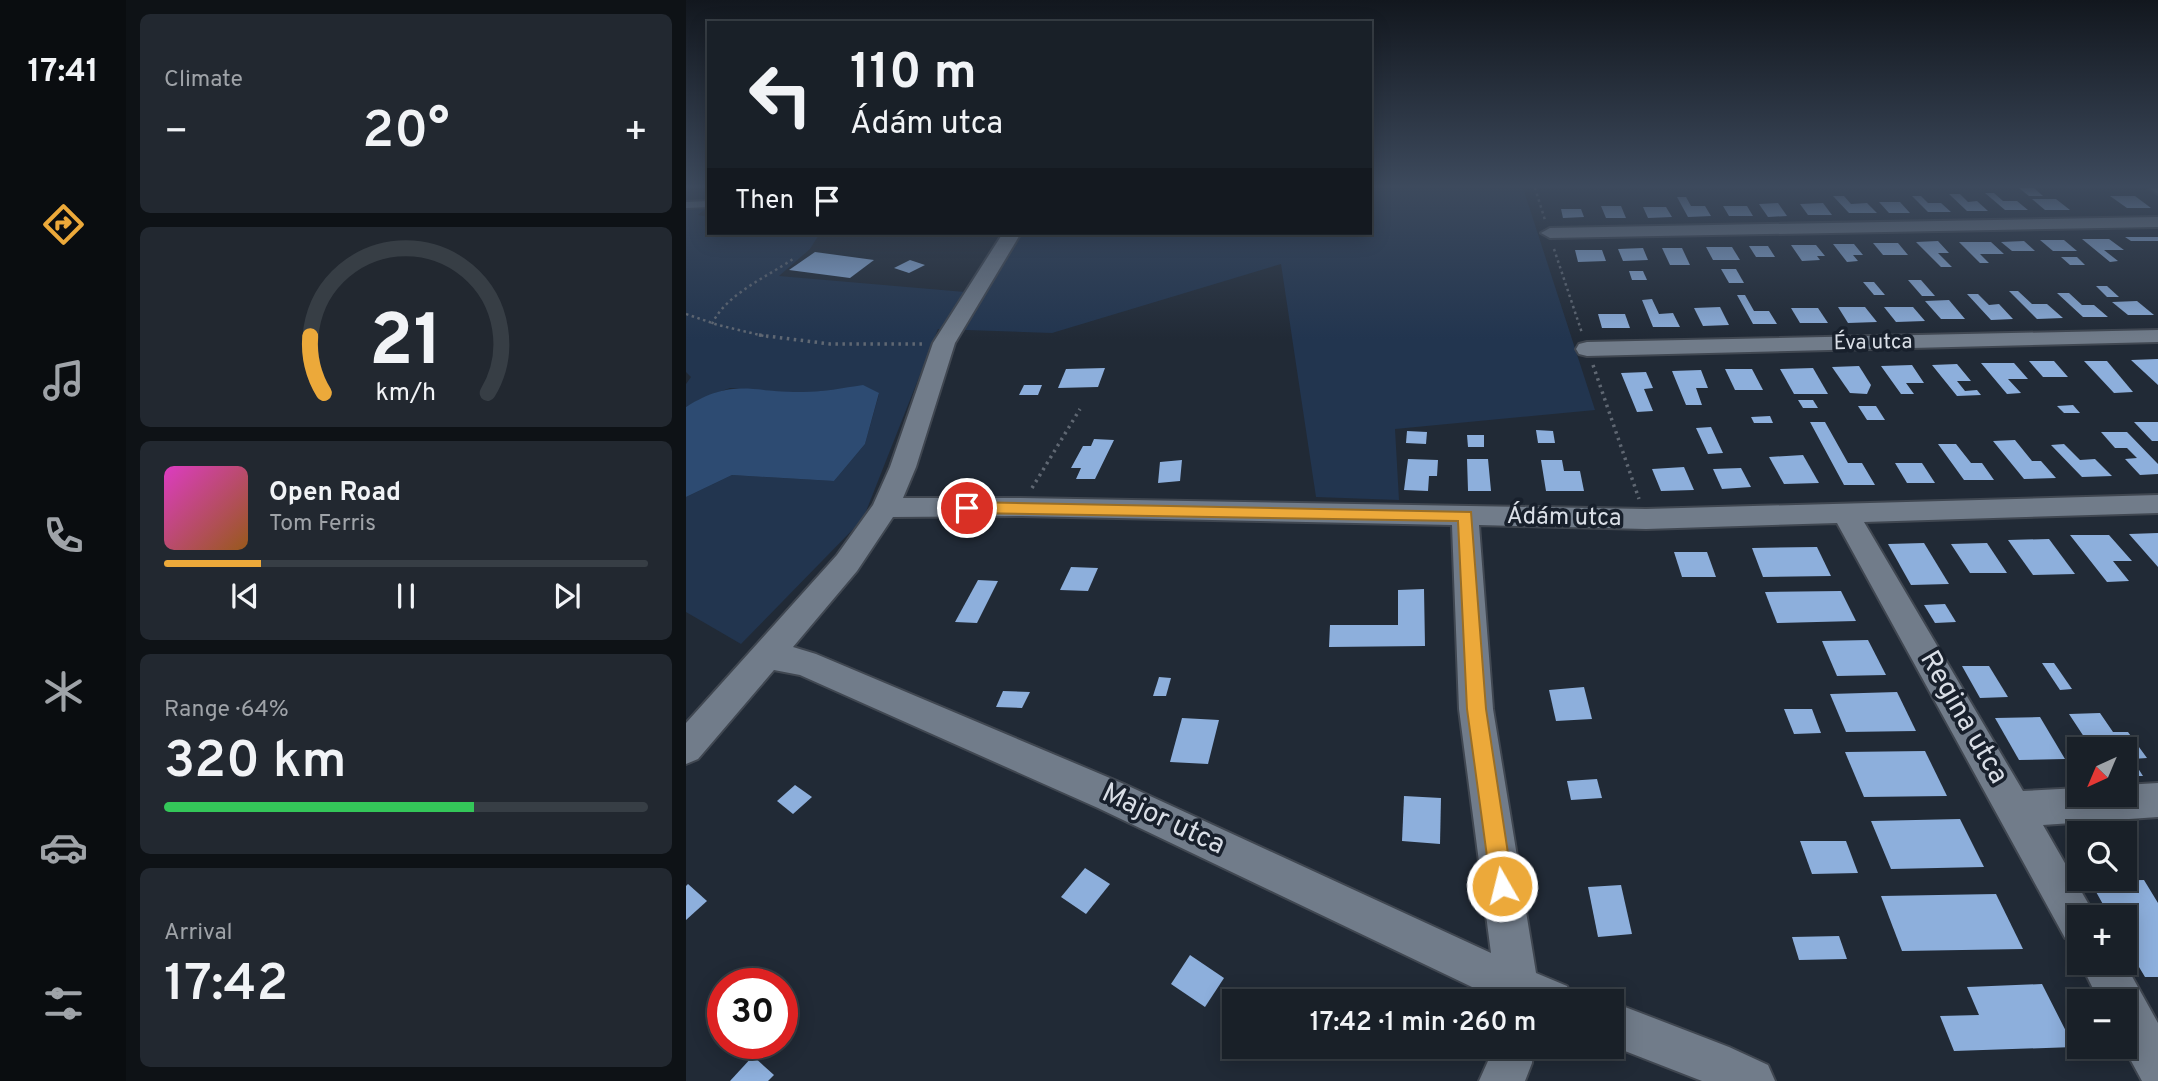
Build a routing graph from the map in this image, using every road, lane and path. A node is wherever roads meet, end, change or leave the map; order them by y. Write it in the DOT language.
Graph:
graph roads {
  1 [pos="1009,238"];
  2 [pos="793,259"];
  3 [pos="686,314"];
  4 [pos="712,324"];
  5 [pos="2158,336"];
  6 [pos="944,343"];
  7 [pos="1587,349"];
  8 [pos="1080,409"];
  9 [pos="2158,504"];
  10 [pos="1021,507"];
  11 [pos="885,508"];
  12 [pos="1845,513"];
  13 [pos="1465,516"];
  14 [pos="767,655"];
  15 [pos="686,748"];
  16 [pos="2158,800"];
  17 [pos="2015,809"];
  18 [pos="2068,905"];
  19 [pos="1506,989"];
  20 [pos="1515,989"];
  21 [pos="2137,1028"];
  22 [pos="1624,1029"];
  23 [pos="1510,1059"];
  24 [pos="2158,1066"];
  25 [pos="1503,1081"];
  26 [pos="1752,1081"];
  1 -- 6 [label="street"];
  2 -- 4 [label="path"];
  3 -- 4 [label="path"];
  4 -- 6 [label="path"];
  5 -- 7 [label="street, Éva utca"];
  6 -- 11 [label="street"];
  8 -- 10 [label="path"];
  9 -- 12 [label="street, Ádám utca"];
  10 -- 11 [label="street, Ádám utca"];
  10 -- 13 [label="street, Ádám utca"];
  11 -- 14 [label="street"];
  12 -- 13 [label="street, Ádám utca"];
  12 -- 17 [label="street, Regina utca"];
  13 -- 20 [label="street"];
  14 -- 15 [label="street"];
  14 -- 19 [label="street, Major utca"];
  16 -- 17 [label="street"];
  17 -- 18 [label="street, Regina utca"];
  21 -- 24 [label="street"];
  22 -- 26 [label="street"];
  23 -- 25 [label="street"];
}
